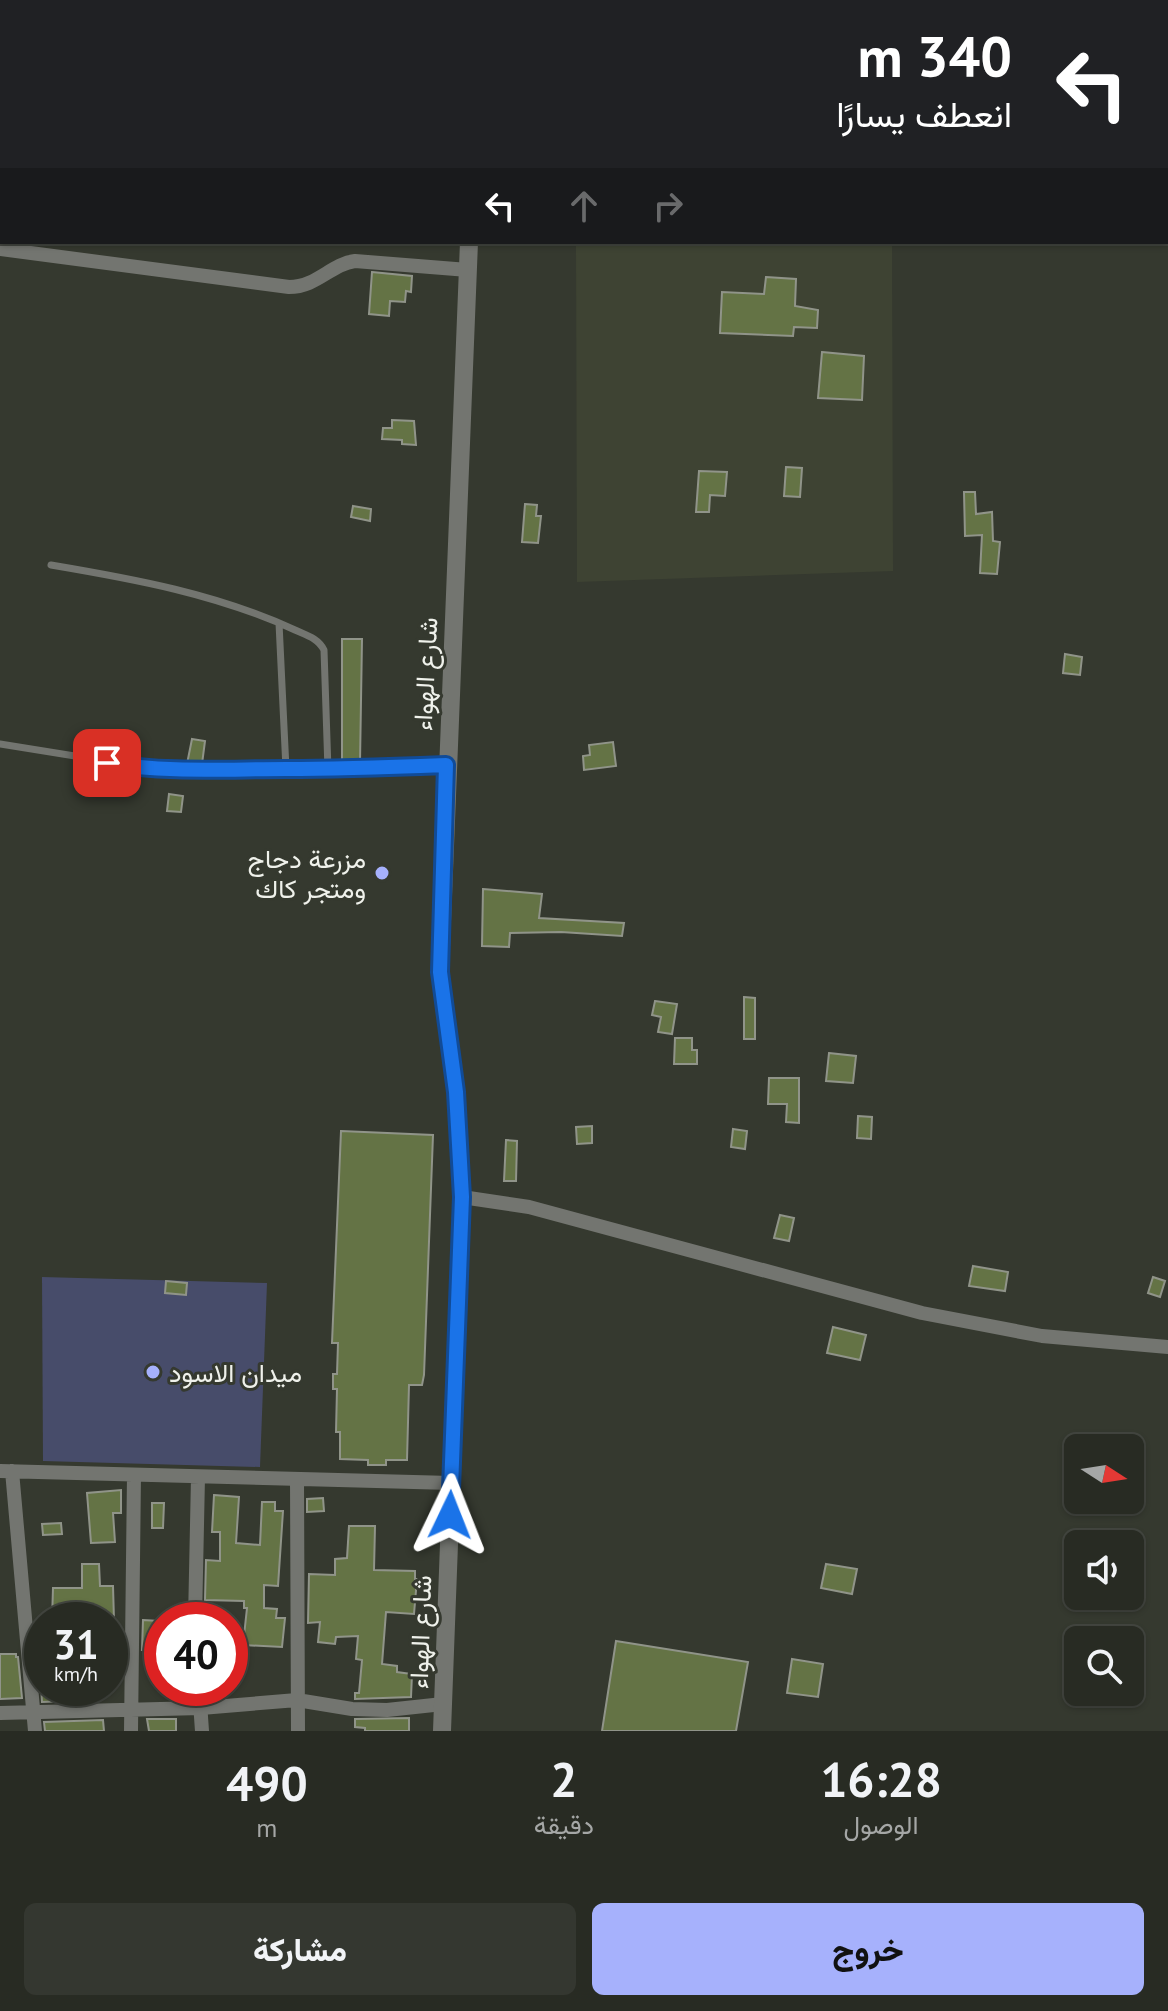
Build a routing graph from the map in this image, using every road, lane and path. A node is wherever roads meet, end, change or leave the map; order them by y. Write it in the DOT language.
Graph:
graph roads {
  1 [pos="469,244"];
  2 [pos="0,249"];
  3 [pos="468,270"];
  4 [pos="51,565"];
  5 [pos="279,623"];
  6 [pos="0,744"];
  7 [pos="446,765"];
  8 [pos="286,769"];
  9 [pos="328,770"];
  10 [pos="462,1197"];
  11 [pos="1168,1347"];
  12 [pos="6,1471"];
  13 [pos="134,1475"];
  14 [pos="198,1477"];
  15 [pos="297,1479"];
  16 [pos="451,1483"];
  17 [pos="195,1602"];
  18 [pos="297,1700"];
  19 [pos="443,1704"];
  20 [pos="131,1708"];
  21 [pos="201,1708"];
  22 [pos="33,1711"];
  23 [pos="0,1713"];
  24 [pos="35,1731"];
  25 [pos="131,1731"];
  26 [pos="202,1731"];
  27 [pos="298,1731"];
  28 [pos="442,1731"];
  1 -- 3 [label="street, شارع الهواء"];
  2 -- 3 [label="street"];
  3 -- 7 [label="street, شارع الهواء"];
  4 -- 5 [label="lane"];
  5 -- 8 [label="lane"];
  5 -- 9 [label="lane"];
  6 -- 8 [label="lane"];
  7 -- 9 [label="lane"];
  7 -- 10 [label="street, شارع الهواء"];
  8 -- 9 [label="lane"];
  10 -- 11 [label="street"];
  10 -- 16 [label="street, شارع الهواء"];
  12 -- 13 [label="street"];
  12 -- 22 [label="street"];
  13 -- 14 [label="street"];
  13 -- 20 [label="street"];
  14 -- 15 [label="street"];
  14 -- 17 [label="street"];
  15 -- 16 [label="street"];
  15 -- 18 [label="street"];
  16 -- 19 [label="street, شارع الهواء"];
  18 -- 19 [label="street"];
  18 -- 21 [label="street"];
  18 -- 27 [label="street"];
  19 -- 28 [label="street, شارع الهواء"];
  20 -- 21 [label="street"];
  20 -- 22 [label="street"];
  20 -- 25 [label="street"];
  21 -- 26 [label="street"];
  22 -- 23 [label="street"];
  22 -- 24 [label="street"];
}
